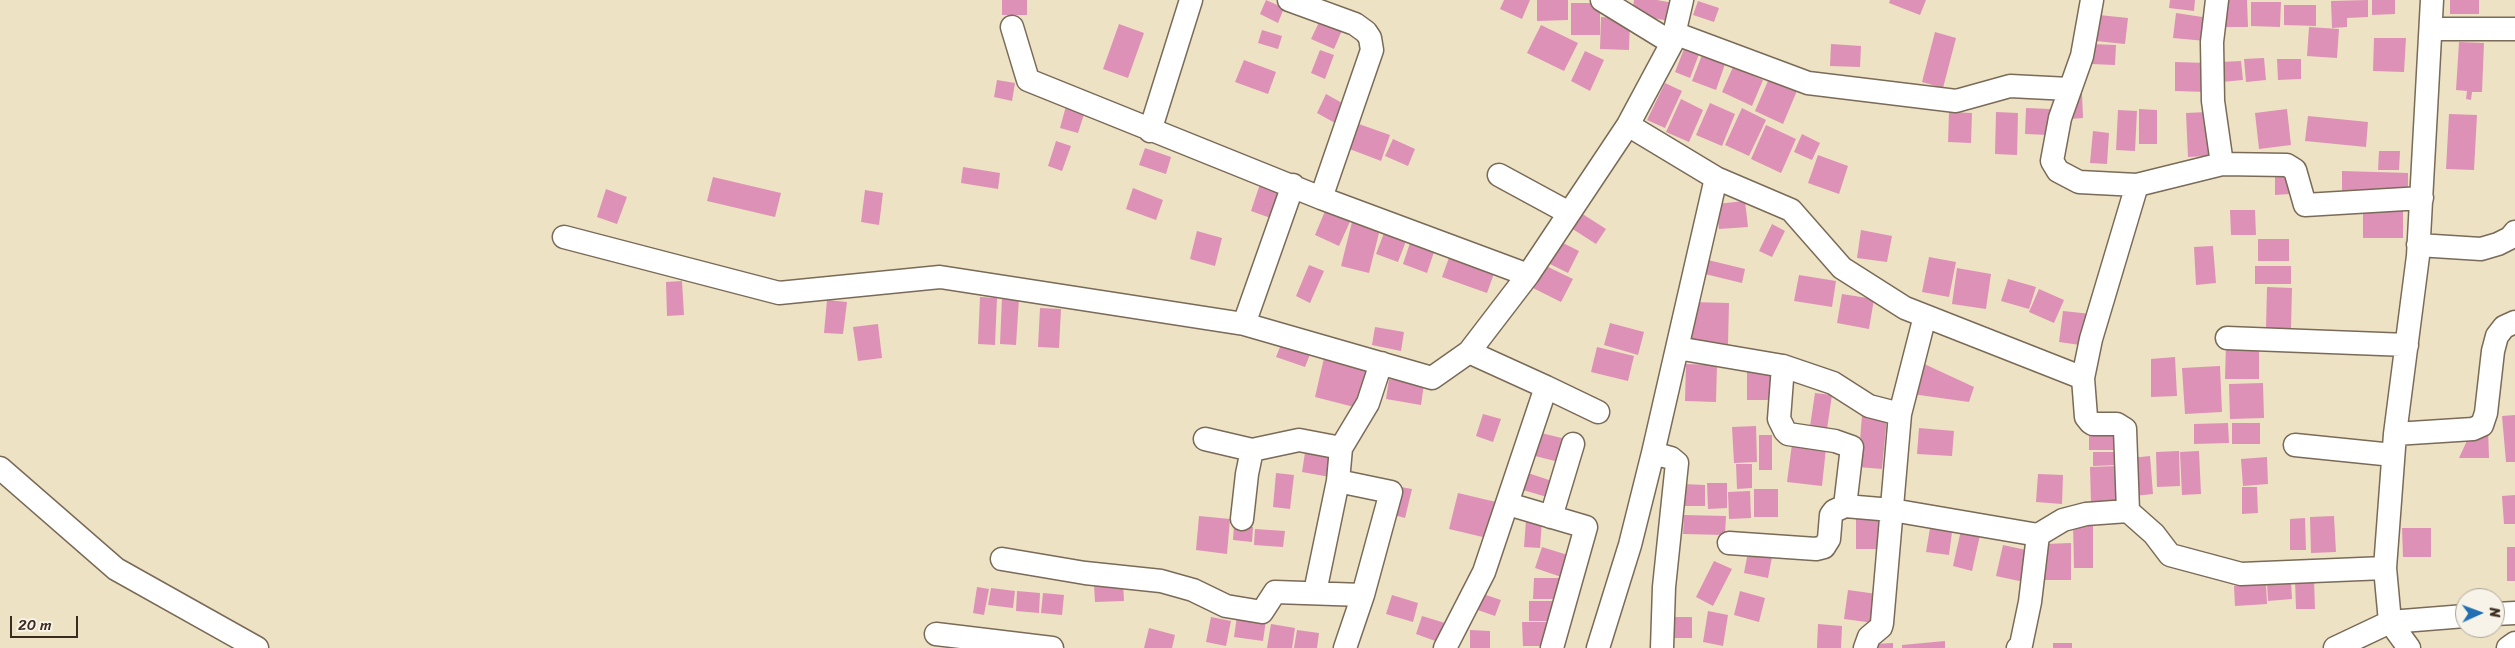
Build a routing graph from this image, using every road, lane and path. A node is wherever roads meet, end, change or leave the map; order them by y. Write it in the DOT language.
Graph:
graph roads {
  1 [pos="1191,0"];
  2 [pos="1289,0"];
  3 [pos="1602,0"];
  4 [pos="1682,0"];
  5 [pos="2092,0"];
  6 [pos="2217,0"];
  7 [pos="2432,0"];
  8 [pos="1012,26"];
  9 [pos="2431,29"];
  10 [pos="2515,29"];
  11 [pos="1673,38"];
  12 [pos="2069,89"];
  13 [pos="1628,125"];
  14 [pos="1150,131"];
  15 [pos="2222,164"];
  16 [pos="1500,175"];
  17 [pos="1716,178"];
  18 [pos="2137,185"];
  19 [pos="1293,186"];
  20 [pos="1321,198"];
  21 [pos="2422,198"];
  22 [pos="1569,213"];
  23 [pos="2515,232"];
  24 [pos="564,238"];
  25 [pos="2418,245"];
  26 [pos="1528,275"];
  27 [pos="1925,316"];
  28 [pos="2515,322"];
  29 [pos="1244,324"];
  30 [pos="2227,338"];
  31 [pos="2407,345"];
  32 [pos="1677,348"];
  33 [pos="1469,352"];
  34 [pos="1381,363"];
  35 [pos="1783,366"];
  36 [pos="2084,378"];
  37 [pos="1546,387"];
  38 [pos="1598,412"];
  39 [pos="1900,414"];
  40 [pos="1205,439"];
  41 [pos="1572,444"];
  42 [pos="2394,444"];
  43 [pos="2295,445"];
  44 [pos="1341,448"];
  45 [pos="1252,450"];
  46 [pos="1652,453"];
  47 [pos="0,468"];
  48 [pos="1338,481"];
  49 [pos="1508,504"];
  50 [pos="1845,506"];
  51 [pos="1892,510"];
  52 [pos="2128,511"];
  53 [pos="1551,516"];
  54 [pos="1242,519"];
  55 [pos="2038,535"];
  56 [pos="1729,542"];
  57 [pos="1002,559"];
  58 [pos="2385,568"];
  59 [pos="1315,592"];
  60 [pos="1362,595"];
  61 [pos="2455,617"];
  62 [pos="2390,622"];
  63 [pos="936,634"];
  64 [pos="2515,643"];
  65 [pos="257,648"];
  66 [pos="1052,648"];
  67 [pos="1345,648"];
  68 [pos="1445,648"];
  69 [pos="1552,648"];
  70 [pos="1598,648"];
  71 [pos="1662,648"];
  72 [pos="1865,648"];
  73 [pos="2018,648"];
  74 [pos="2335,648"];
  75 [pos="2409,648"];
  76 [pos="2508,648"];
  1 -- 14 [label="street"];
  2 -- 20 [label="street"];
  3 -- 11 [label="street"];
  4 -- 11 [label="street"];
  5 -- 12 [label="street"];
  6 -- 15 [label="street"];
  7 -- 9 [label="street"];
  8 -- 14 [label="street"];
  9 -- 10 [label="street"];
  9 -- 21 [label="street"];
  11 -- 12 [label="street"];
  11 -- 13 [label="street"];
  12 -- 18 [label="street"];
  13 -- 17 [label="street"];
  13 -- 22 [label="street"];
  14 -- 19 [label="street"];
  15 -- 18 [label="street"];
  15 -- 21 [label="street"];
  16 -- 22 [label="street"];
  17 -- 27 [label="street"];
  17 -- 32 [label="street"];
  18 -- 36 [label="street"];
  19 -- 20 [label="street"];
  19 -- 29 [label="street"];
  20 -- 26 [label="street"];
  21 -- 25 [label="street"];
  22 -- 26 [label="street"];
  23 -- 25 [label="street"];
  24 -- 29 [label="street"];
  25 -- 31 [label="street"];
  26 -- 33 [label="street"];
  27 -- 36 [label="street"];
  27 -- 39 [label="street"];
  28 -- 42 [label="street"];
  29 -- 34 [label="street"];
  30 -- 31 [label="street"];
  31 -- 42 [label="street"];
  32 -- 35 [label="street"];
  32 -- 46 [label="street"];
  33 -- 34 [label="street"];
  33 -- 37 [label="street"];
  34 -- 44 [label="street"];
  35 -- 39 [label="street"];
  35 -- 50 [label="street"];
  36 -- 52 [label="street"];
  37 -- 38 [label="street"];
  37 -- 49 [label="street"];
  39 -- 51 [label="street"];
  40 -- 45 [label="street"];
  41 -- 53 [label="street"];
  42 -- 43 [label="street"];
  42 -- 58 [label="street"];
  44 -- 45 [label="street"];
  44 -- 48 [label="street"];
  45 -- 54 [label="street"];
  46 -- 70 [label="street"];
  46 -- 71 [label="street"];
  47 -- 65 [label="street"];
  48 -- 59 [label="street"];
  48 -- 60 [label="street"];
  49 -- 53 [label="street"];
  49 -- 68 [label="street"];
  50 -- 51 [label="street"];
  50 -- 56 [label="street"];
  51 -- 55 [label="street"];
  51 -- 72 [label="street"];
  52 -- 55 [label="street"];
  52 -- 58 [label="street"];
  53 -- 69 [label="street"];
  55 -- 73 [label="street"];
  57 -- 59 [label="street"];
  58 -- 62 [label="street"];
  59 -- 60 [label="street"];
  60 -- 67 [label="street"];
  61 -- 62 [label="street"];
  62 -- 74 [label="street"];
  62 -- 75 [label="street"];
  63 -- 66 [label="street"];
  64 -- 76 [label="street"];
}
